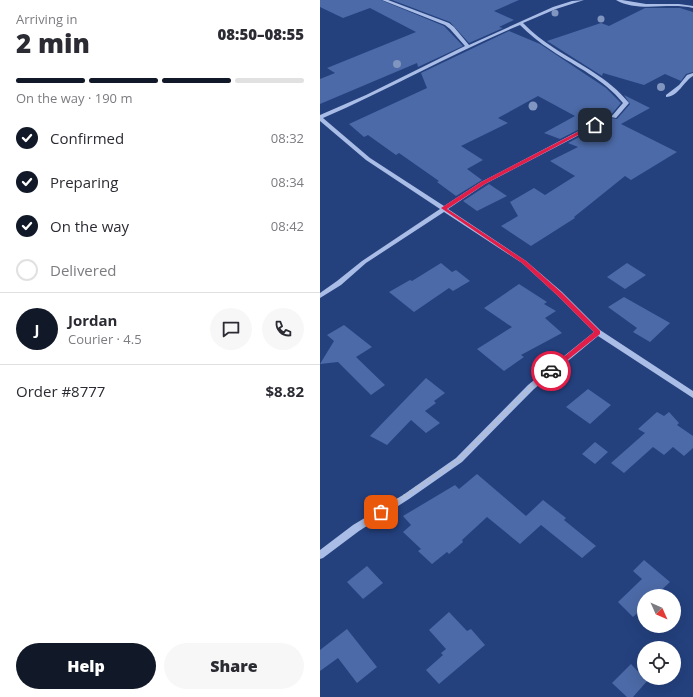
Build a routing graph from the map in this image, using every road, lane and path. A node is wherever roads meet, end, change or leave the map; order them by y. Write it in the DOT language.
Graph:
graph roads {
  1 [pos="384,0"];
  2 [pos="582,0"];
  3 [pos="618,0"];
  4 [pos="549,2"];
  5 [pos="693,7"];
  6 [pos="550,9"];
  7 [pos="520,23"];
  8 [pos="468,47"];
  9 [pos="693,74"];
  10 [pos="668,96"];
  11 [pos="614,117"];
  12 [pos="320,118"];
  13 [pos="602,121"];
  14 [pos="443,208"];
  15 [pos="320,296"];
  16 [pos="598,332"];
  17 [pos="693,395"];
  18 [pos="320,555"];
  1 -- 8 [label="street"];
  2 -- 6 [label="street"];
  3 -- 5 [label="street"];
  4 -- 6 [label="street"];
  6 -- 7 [label="street"];
  7 -- 8 [label="street"];
  7 -- 11 [label="street"];
  8 -- 12 [label="street"];
  9 -- 10 [label="street"];
  12 -- 14 [label="street"];
  13 -- 14 [label="street"];
  14 -- 15 [label="street"];
  14 -- 16 [label="street"];
  16 -- 17 [label="street"];
  16 -- 18 [label="street"];
}
